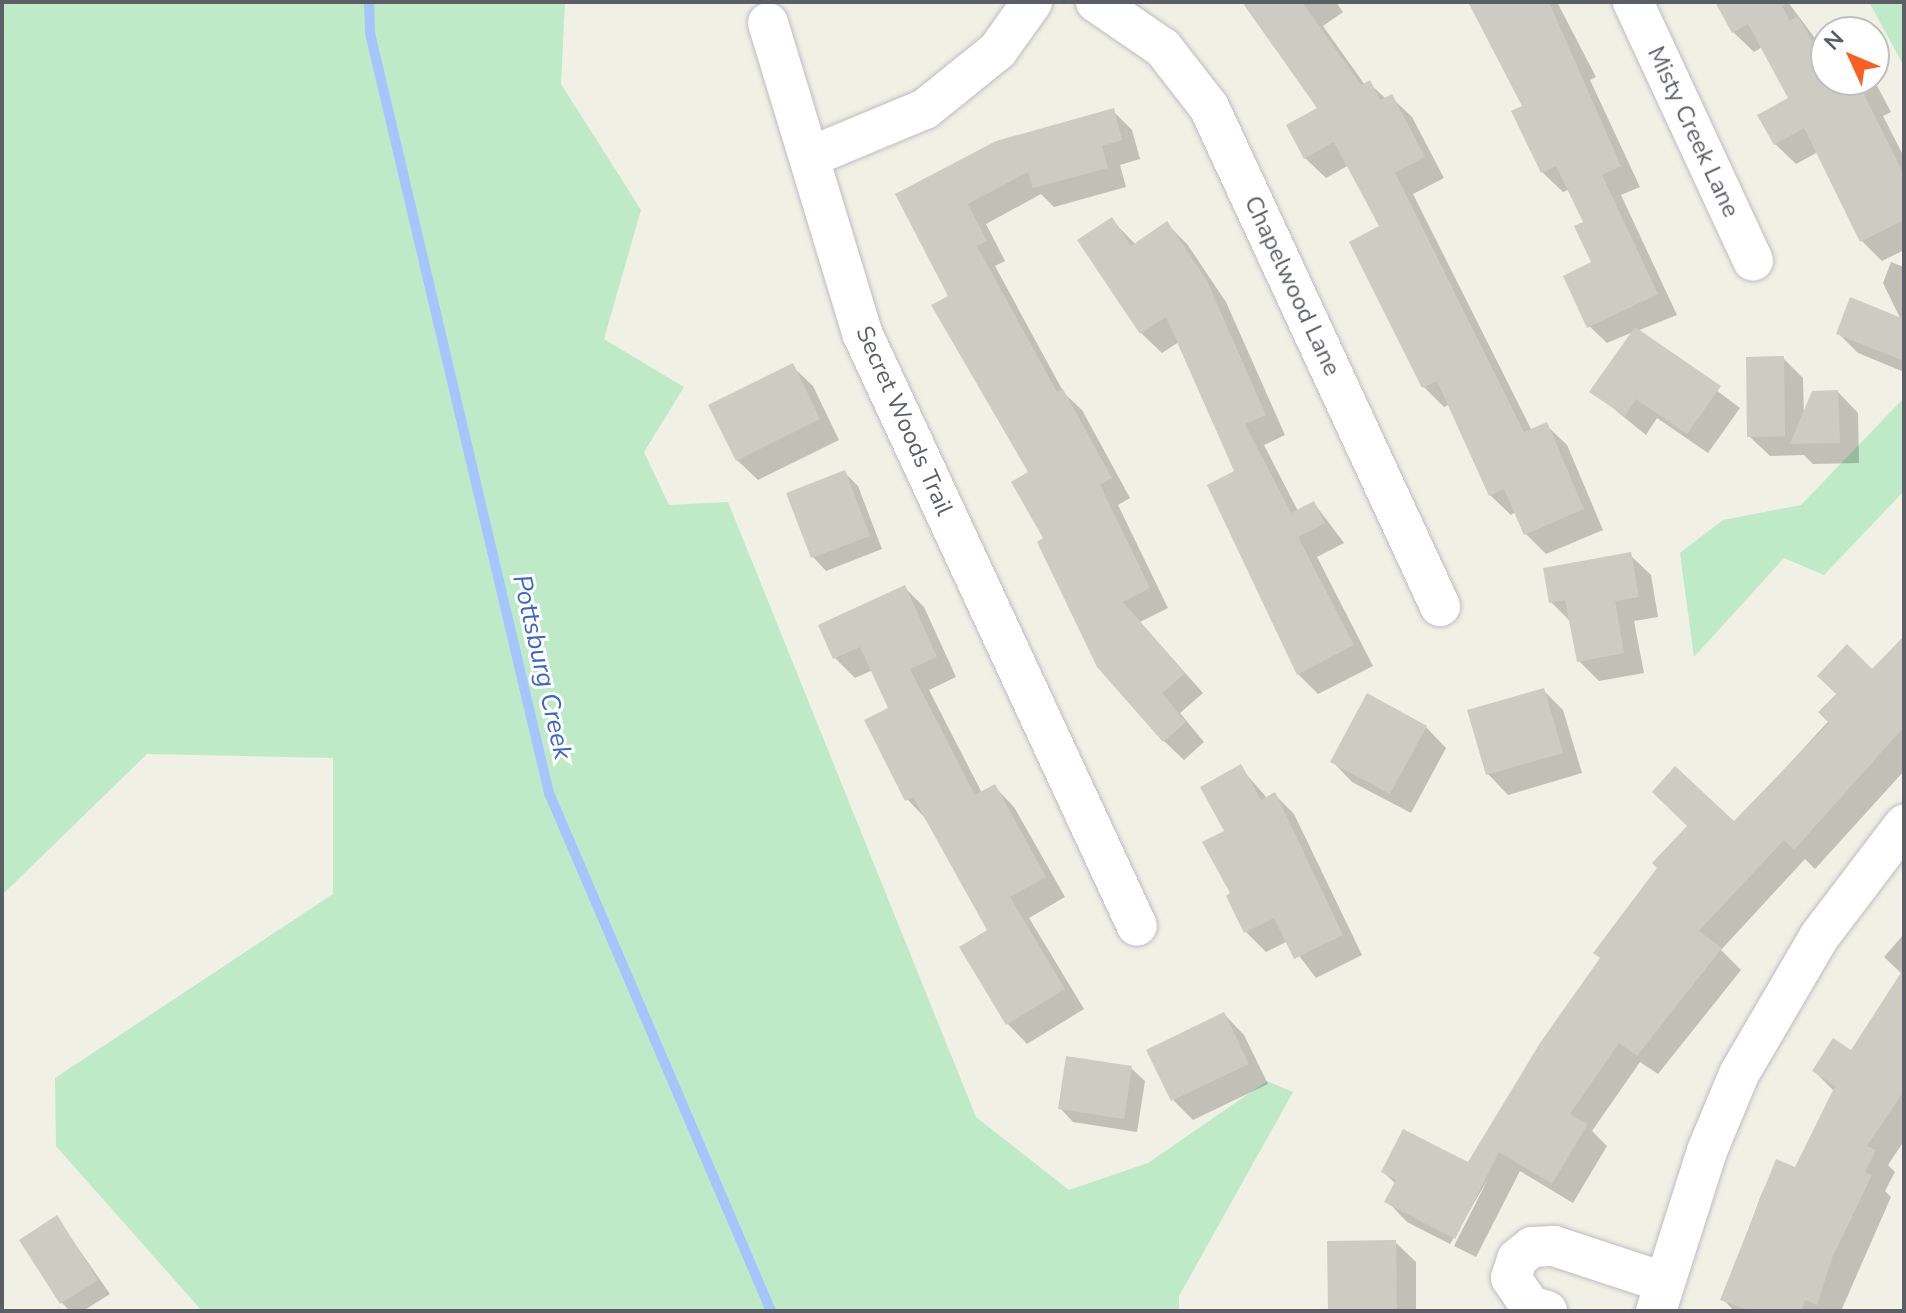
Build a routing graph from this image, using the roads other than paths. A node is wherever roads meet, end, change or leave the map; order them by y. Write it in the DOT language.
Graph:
graph roads {
  1 [pos="1032,2"];
  2 [pos="1096,2"];
  3 [pos="1633,2"];
  4 [pos="768,23"];
  5 [pos="812,156"];
  6 [pos="1753,261"];
  7 [pos="1440,606"];
  8 [pos="1904,825"];
  9 [pos="1137,926"];
  10 [pos="1659,1297"];
  11 [pos="1547,1311"];
  1 -- 5 [label="street"];
  2 -- 7 [label="street, Chapelwood Lane"];
  3 -- 6 [label="street, Misty Creek Lane"];
  4 -- 5 [label="street, Secret Woods Trail"];
  5 -- 9 [label="street, Secret Woods Trail"];
  8 -- 10 [label="street"];
  10 -- 11 [label="street"];
}
